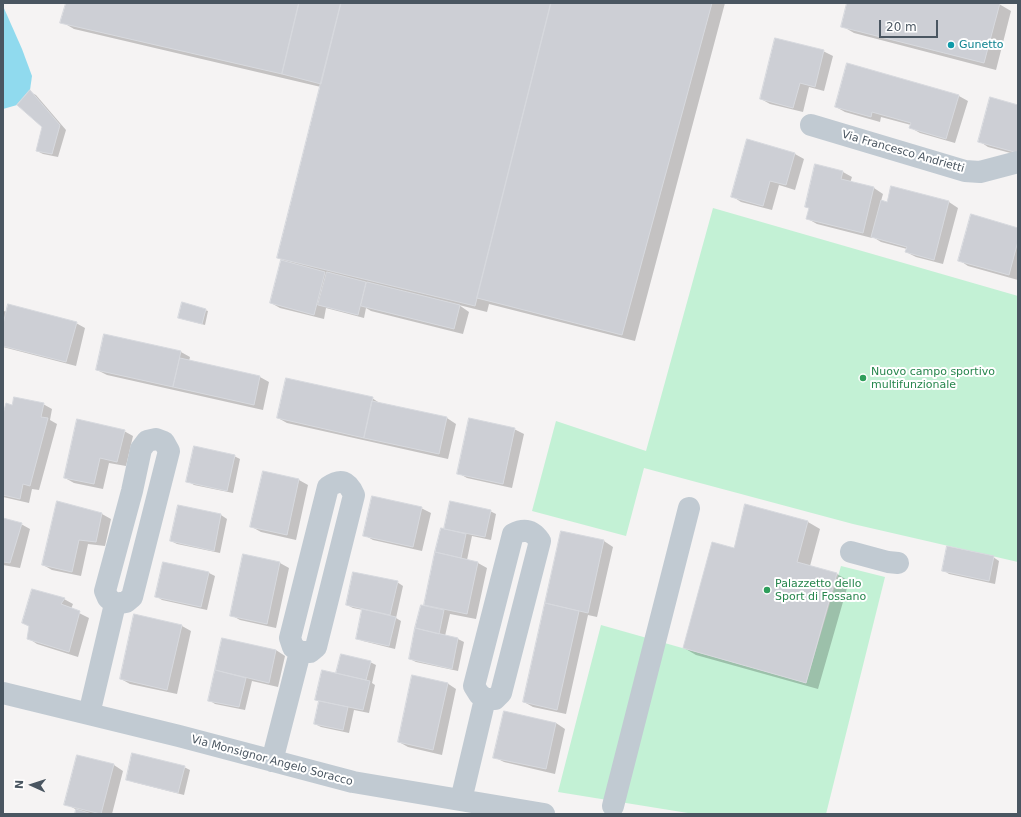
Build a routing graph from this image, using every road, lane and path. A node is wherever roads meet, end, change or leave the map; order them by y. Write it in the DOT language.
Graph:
graph roads {
  1 [pos="811,125"];
  2 [pos="1018,162"];
  3 [pos="689,508"];
  4 [pos="851,552"];
  5 [pos="898,563"];
  6 [pos="116,604"];
  7 [pos="300,652"];
  8 [pos="3,693"];
  9 [pos="485,699"];
  10 [pos="89,714"];
  11 [pos="272,761"];
  12 [pos="461,800"];
  13 [pos="613,806"];
  14 [pos="544,814"];
  1 -- 2 [label="street, Via Francesco Andrietti"];
  3 -- 13 [label="street"];
  4 -- 5 [label="street"];
  6 -- 6 [label="street"];
  6 -- 10 [label="street"];
  7 -- 7 [label="street"];
  7 -- 11 [label="street"];
  8 -- 10 [label="street, Via Monsignor Angelo Soracco"];
  9 -- 9 [label="street"];
  9 -- 12 [label="street"];
  10 -- 11 [label="street, Via Monsignor Angelo Soracco"];
  11 -- 12 [label="street, Via Monsignor Angelo Soracco"];
  12 -- 14 [label="street, Via Monsignor Angelo Soracco"];
}
